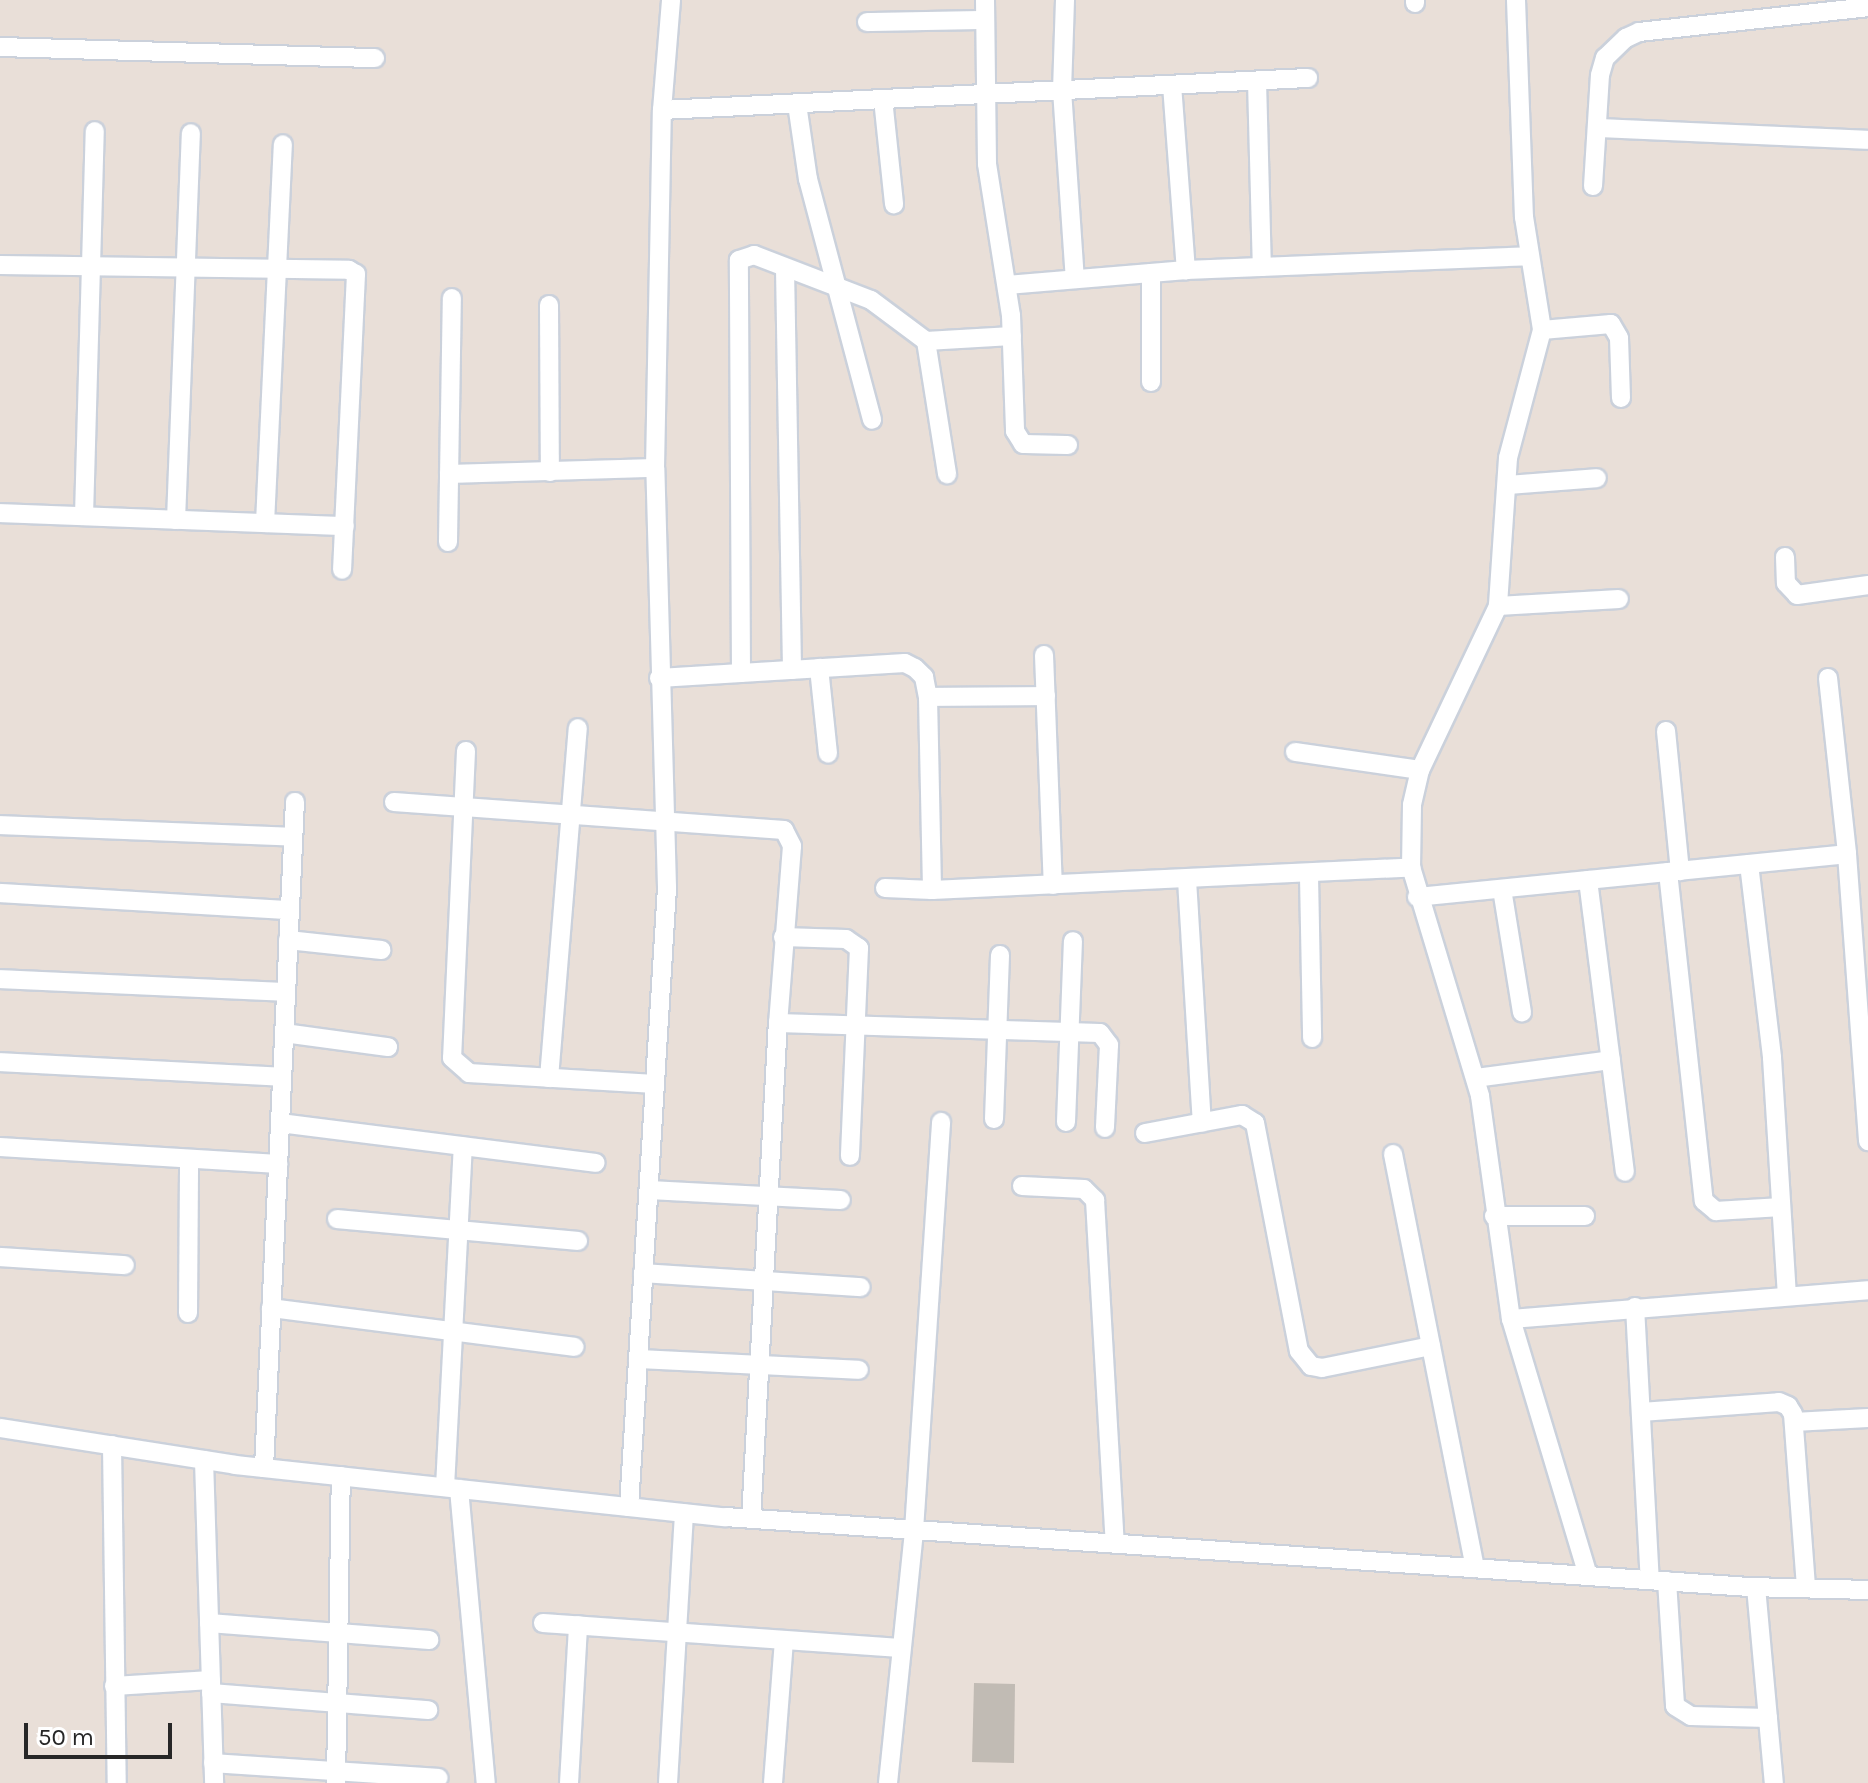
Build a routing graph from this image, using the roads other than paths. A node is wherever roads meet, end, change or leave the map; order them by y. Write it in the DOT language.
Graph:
graph roads {
  1 [pos="671,0"];
  2 [pos="985,0"];
  3 [pos="1065,0"];
  4 [pos="1516,0"];
  5 [pos="1868,7"];
  6 [pos="985,20"];
  7 [pos="867,22"];
  8 [pos="0,47"];
  9 [pos="375,58"];
  10 [pos="1308,78"];
  11 [pos="1257,81"];
  12 [pos="1172,85"];
  13 [pos="1062,90"];
  14 [pos="985,94"];
  15 [pos="883,99"];
  16 [pos="797,104"];
  17 [pos="662,110"];
  18 [pos="1597,128"];
  19 [pos="95,131"];
  20 [pos="191,133"];
  21 [pos="1868,140"];
  22 [pos="283,144"];
  23 [pos="1593,186"];
  24 [pos="894,204"];
  25 [pos="1530,256"];
  26 [pos="0,265"];
  27 [pos="1262,267"];
  28 [pos="187,268"];
  29 [pos="785,268"];
  30 [pos="91,269"];
  31 [pos="276,270"];
  32 [pos="1186,270"];
  33 [pos="1151,273"];
  34 [pos="1075,279"];
  35 [pos="1007,285"];
  36 [pos="836,287"];
  37 [pos="452,298"];
  38 [pos="549,305"];
  39 [pos="1542,330"];
  40 [pos="1012,336"];
  41 [pos="926,341"];
  42 [pos="1151,382"];
  43 [pos="1621,398"];
  44 [pos="872,420"];
  45 [pos="1068,445"];
  46 [pos="655,468"];
  47 [pos="550,472"];
  48 [pos="449,474"];
  49 [pos="947,474"];
  50 [pos="1597,478"];
  51 [pos="1507,485"];
  52 [pos="0,513"];
  53 [pos="84,516"];
  54 [pos="176,520"];
  55 [pos="265,523"];
  56 [pos="345,526"];
  57 [pos="448,542"];
  58 [pos="1785,557"];
  59 [pos="342,570"];
  60 [pos="1868,585"];
  61 [pos="1619,599"];
  62 [pos="1498,606"];
  63 [pos="1044,655"];
  64 [pos="819,668"];
  65 [pos="792,670"];
  66 [pos="741,673"];
  67 [pos="659,678"];
  68 [pos="1828,678"];
  69 [pos="1046,696"];
  70 [pos="928,697"];
  71 [pos="578,728"];
  72 [pos="1666,731"];
  73 [pos="466,751"];
  74 [pos="1295,752"];
  75 [pos="828,754"];
  76 [pos="1420,770"];
  77 [pos="295,802"];
  78 [pos="394,802"];
  79 [pos="464,805"];
  80 [pos="571,815"];
  81 [pos="664,822"];
  82 [pos="0,825"];
  83 [pos="293,837"];
  84 [pos="1847,854"];
  85 [pos="1749,864"];
  86 [pos="1411,867"];
  87 [pos="1674,871"];
  88 [pos="1309,876"];
  89 [pos="1187,880"];
  90 [pos="1588,880"];
  91 [pos="1053,885"];
  92 [pos="885,888"];
  93 [pos="1502,889"];
  94 [pos="932,890"];
  95 [pos="0,893"];
  96 [pos="1417,897"];
  97 [pos="290,910"];
  98 [pos="783,937"];
  99 [pos="288,940"];
  100 [pos="1073,941"];
  101 [pos="381,950"];
  102 [pos="1000,955"];
  103 [pos="0,979"];
  104 [pos="286,992"];
  105 [pos="1522,1012"];
  106 [pos="778,1023"];
  107 [pos="857,1024"];
  108 [pos="997,1029"];
  109 [pos="1069,1032"];
  110 [pos="284,1033"];
  111 [pos="1312,1038"];
  112 [pos="388,1047"];
  113 [pos="1611,1060"];
  114 [pos="0,1062"];
  115 [pos="282,1077"];
  116 [pos="549,1078"];
  117 [pos="1476,1078"];
  118 [pos="655,1084"];
  119 [pos="994,1119"];
  120 [pos="941,1122"];
  121 [pos="1066,1122"];
  122 [pos="280,1123"];
  123 [pos="1202,1123"];
  124 [pos="1105,1128"];
  125 [pos="1145,1133"];
  126 [pos="1868,1141"];
  127 [pos="463,1146"];
  128 [pos="0,1147"];
  129 [pos="1393,1154"];
  130 [pos="850,1156"];
  131 [pos="189,1159"];
  132 [pos="595,1163"];
  133 [pos="278,1164"];
  134 [pos="1625,1172"];
  135 [pos="1022,1186"];
  136 [pos="649,1190"];
  137 [pos="767,1196"];
  138 [pos="841,1200"];
  139 [pos="1781,1207"];
  140 [pos="1494,1216"];
  141 [pos="1585,1216"];
  142 [pos="337,1219"];
  143 [pos="459,1230"];
  144 [pos="578,1241"];
  145 [pos="0,1257"];
  146 [pos="125,1265"];
  147 [pos="643,1273"];
  148 [pos="763,1281"];
  149 [pos="861,1287"];
  150 [pos="1868,1290"];
  151 [pos="1787,1296"];
  152 [pos="1635,1307"];
  153 [pos="271,1308"];
  154 [pos="188,1313"];
  155 [pos="1511,1319"];
  156 [pos="453,1331"];
  157 [pos="1431,1346"];
  158 [pos="575,1347"];
  159 [pos="638,1359"];
  160 [pos="758,1366"];
  161 [pos="859,1370"];
  162 [pos="1641,1412"];
  163 [pos="1868,1418"];
  164 [pos="1794,1422"];
  165 [pos="0,1428"];
  166 [pos="112,1445"];
  167 [pos="204,1460"];
  168 [pos="264,1468"];
  169 [pos="341,1476"];
  170 [pos="452,1488"];
  171 [pos="629,1507"];
  172 [pos="684,1513"];
  173 [pos="751,1519"];
  174 [pos="914,1530"];
  175 [pos="1115,1543"];
  176 [pos="1475,1568"];
  177 [pos="1588,1576"];
  178 [pos="1659,1580"];
  179 [pos="1756,1587"];
  180 [pos="1806,1588"];
  181 [pos="1868,1590"];
  182 [pos="209,1623"];
  183 [pos="543,1623"];
  184 [pos="578,1625"];
  185 [pos="677,1632"];
  186 [pos="338,1633"];
  187 [pos="429,1640"];
  188 [pos="784,1640"];
  189 [pos="900,1648"];
  190 [pos="114,1686"];
  191 [pos="211,1686"];
  192 [pos="337,1703"];
  193 [pos="428,1710"];
  194 [pos="1768,1718"];
  195 [pos="213,1763"];
  196 [pos="336,1777"];
  197 [pos="439,1778"];
  198 [pos="117,1783"];
  199 [pos="214,1783"];
  200 [pos="486,1783"];
  201 [pos="569,1783"];
  202 [pos="668,1783"];
  203 [pos="773,1783"];
  204 [pos="888,1783"];
  205 [pos="1774,1783"];
  1 -- 17 [label="street"];
  2 -- 6 [label="street"];
  3 -- 13 [label="street"];
  4 -- 25 [label="street"];
  5 -- 18 [label="street"];
  6 -- 7 [label="street"];
  6 -- 14 [label="street"];
  8 -- 9 [label="street"];
  10 -- 11 [label="street"];
  11 -- 12 [label="street"];
  11 -- 27 [label="street"];
  12 -- 13 [label="street"];
  12 -- 32 [label="street"];
  13 -- 14 [label="street"];
  13 -- 34 [label="street"];
  14 -- 15 [label="street"];
  14 -- 35 [label="street"];
  15 -- 16 [label="street"];
  15 -- 24 [label="street"];
  16 -- 17 [label="street"];
  16 -- 36 [label="street"];
  17 -- 46 [label="street"];
  18 -- 21 [label="street"];
  18 -- 23 [label="street"];
  19 -- 30 [label="street"];
  20 -- 28 [label="street"];
  22 -- 31 [label="street"];
  25 -- 27 [label="street"];
  25 -- 39 [label="street"];
  26 -- 30 [label="street"];
  27 -- 32 [label="street"];
  28 -- 30 [label="street"];
  28 -- 31 [label="street"];
  28 -- 54 [label="street"];
  29 -- 36 [label="street"];
  29 -- 65 [label="street"];
  29 -- 66 [label="street"];
  30 -- 53 [label="street"];
  31 -- 55 [label="street"];
  31 -- 56 [label="street"];
  32 -- 33 [label="street"];
  33 -- 34 [label="street"];
  33 -- 42 [label="street"];
  34 -- 35 [label="street"];
  35 -- 40 [label="street"];
  36 -- 41 [label="street"];
  36 -- 44 [label="street"];
  37 -- 48 [label="street"];
  38 -- 47 [label="street"];
  39 -- 43 [label="street"];
  39 -- 51 [label="street"];
  40 -- 41 [label="street"];
  40 -- 45 [label="street"];
  41 -- 49 [label="street"];
  46 -- 47 [label="street"];
  46 -- 67 [label="street"];
  47 -- 48 [label="street"];
  48 -- 57 [label="street"];
  50 -- 51 [label="street"];
  51 -- 62 [label="street"];
  52 -- 53 [label="street"];
  53 -- 54 [label="street"];
  54 -- 55 [label="street"];
  55 -- 56 [label="street"];
  56 -- 59 [label="street"];
  58 -- 60 [label="street"];
  61 -- 62 [label="street"];
  62 -- 76 [label="street"];
  63 -- 69 [label="street"];
  64 -- 65 [label="street"];
  64 -- 70 [label="street"];
  64 -- 75 [label="street"];
  65 -- 66 [label="street"];
  66 -- 67 [label="street"];
  67 -- 81 [label="street"];
  68 -- 84 [label="street"];
  69 -- 70 [label="street"];
  69 -- 91 [label="street"];
  70 -- 94 [label="street"];
  71 -- 80 [label="street"];
  72 -- 87 [label="street"];
  73 -- 79 [label="street"];
  74 -- 76 [label="street"];
  76 -- 86 [label="street"];
  77 -- 83 [label="street"];
  78 -- 79 [label="street"];
  79 -- 80 [label="street"];
  79 -- 116 [label="street"];
  80 -- 81 [label="street"];
  80 -- 116 [label="street"];
  81 -- 98 [label="street"];
  81 -- 118 [label="street"];
  82 -- 83 [label="street"];
  83 -- 97 [label="street"];
  84 -- 85 [label="street"];
  84 -- 126 [label="street"];
  85 -- 87 [label="street"];
  85 -- 139 [label="street"];
  86 -- 88 [label="street"];
  86 -- 96 [label="street"];
  87 -- 90 [label="street"];
  87 -- 139 [label="street"];
  88 -- 89 [label="street"];
  88 -- 111 [label="street"];
  89 -- 91 [label="street"];
  89 -- 123 [label="street"];
  90 -- 93 [label="street"];
  90 -- 113 [label="street"];
  91 -- 94 [label="street"];
  92 -- 94 [label="street"];
  93 -- 96 [label="street"];
  93 -- 105 [label="street"];
  95 -- 97 [label="street"];
  96 -- 117 [label="street"];
  97 -- 99 [label="street"];
  98 -- 106 [label="street"];
  98 -- 107 [label="street"];
  99 -- 101 [label="street"];
  99 -- 104 [label="street"];
  100 -- 109 [label="street"];
  102 -- 108 [label="street"];
  103 -- 104 [label="street"];
  104 -- 110 [label="street"];
  106 -- 107 [label="street"];
  106 -- 137 [label="street"];
  107 -- 108 [label="street"];
  107 -- 130 [label="street"];
  108 -- 109 [label="street"];
  108 -- 119 [label="street"];
  109 -- 121 [label="street"];
  109 -- 124 [label="street"];
  110 -- 112 [label="street"];
  110 -- 115 [label="street"];
  113 -- 117 [label="street"];
  113 -- 134 [label="street"];
  114 -- 115 [label="street"];
  115 -- 122 [label="street"];
  116 -- 118 [label="street"];
  117 -- 140 [label="street"];
  118 -- 136 [label="street"];
  120 -- 174 [label="street"];
  122 -- 127 [label="street"];
  122 -- 133 [label="street"];
  123 -- 125 [label="street"];
  123 -- 157 [label="street"];
  127 -- 132 [label="street"];
  127 -- 143 [label="street"];
  128 -- 131 [label="street"];
  129 -- 157 [label="street"];
  131 -- 133 [label="street"];
  131 -- 154 [label="street"];
  133 -- 153 [label="street"];
  135 -- 175 [label="street"];
  136 -- 137 [label="street"];
  136 -- 147 [label="street"];
  137 -- 138 [label="street"];
  137 -- 148 [label="street"];
  139 -- 151 [label="street"];
  140 -- 141 [label="street"];
  140 -- 155 [label="street"];
  142 -- 143 [label="street"];
  143 -- 144 [label="street"];
  143 -- 156 [label="street"];
  145 -- 146 [label="street"];
  147 -- 148 [label="street"];
  147 -- 159 [label="street"];
  148 -- 149 [label="street"];
  148 -- 160 [label="street"];
  150 -- 151 [label="street"];
  151 -- 152 [label="street"];
  152 -- 155 [label="street"];
  152 -- 162 [label="street"];
  153 -- 156 [label="street"];
  153 -- 168 [label="street"];
  155 -- 177 [label="street"];
  156 -- 158 [label="street"];
  156 -- 170 [label="street"];
  157 -- 176 [label="street"];
  159 -- 160 [label="street"];
  159 -- 171 [label="street"];
  160 -- 161 [label="street"];
  160 -- 173 [label="street"];
  162 -- 164 [label="street"];
  162 -- 178 [label="street"];
  163 -- 164 [label="street"];
  164 -- 180 [label="street"];
  165 -- 166 [label="street"];
  166 -- 167 [label="street"];
  166 -- 190 [label="street"];
  167 -- 168 [label="street"];
  167 -- 182 [label="street"];
  168 -- 169 [label="street"];
  169 -- 170 [label="street"];
  169 -- 186 [label="street"];
  170 -- 171 [label="street"];
  170 -- 200 [label="street"];
  171 -- 172 [label="street"];
  172 -- 173 [label="street"];
  172 -- 185 [label="street"];
  173 -- 174 [label="street"];
  174 -- 175 [label="street"];
  174 -- 189 [label="street"];
  175 -- 176 [label="street"];
  176 -- 177 [label="street"];
  177 -- 178 [label="street"];
  178 -- 179 [label="street"];
  178 -- 194 [label="street"];
  179 -- 180 [label="street"];
  179 -- 194 [label="street"];
  180 -- 181 [label="street"];
  182 -- 186 [label="street"];
  182 -- 191 [label="street"];
  183 -- 184 [label="street"];
  184 -- 185 [label="street"];
  184 -- 201 [label="street"];
  185 -- 188 [label="street"];
  185 -- 202 [label="street"];
  186 -- 187 [label="street"];
  186 -- 192 [label="street"];
  188 -- 189 [label="street"];
  188 -- 203 [label="street"];
  189 -- 204 [label="street"];
  190 -- 191 [label="street"];
  190 -- 198 [label="street"];
  191 -- 192 [label="street"];
  191 -- 195 [label="street"];
  192 -- 193 [label="street"];
  192 -- 196 [label="street"];
  194 -- 205 [label="street"];
  195 -- 196 [label="street"];
  195 -- 199 [label="street"];
  196 -- 197 [label="street"];
}
